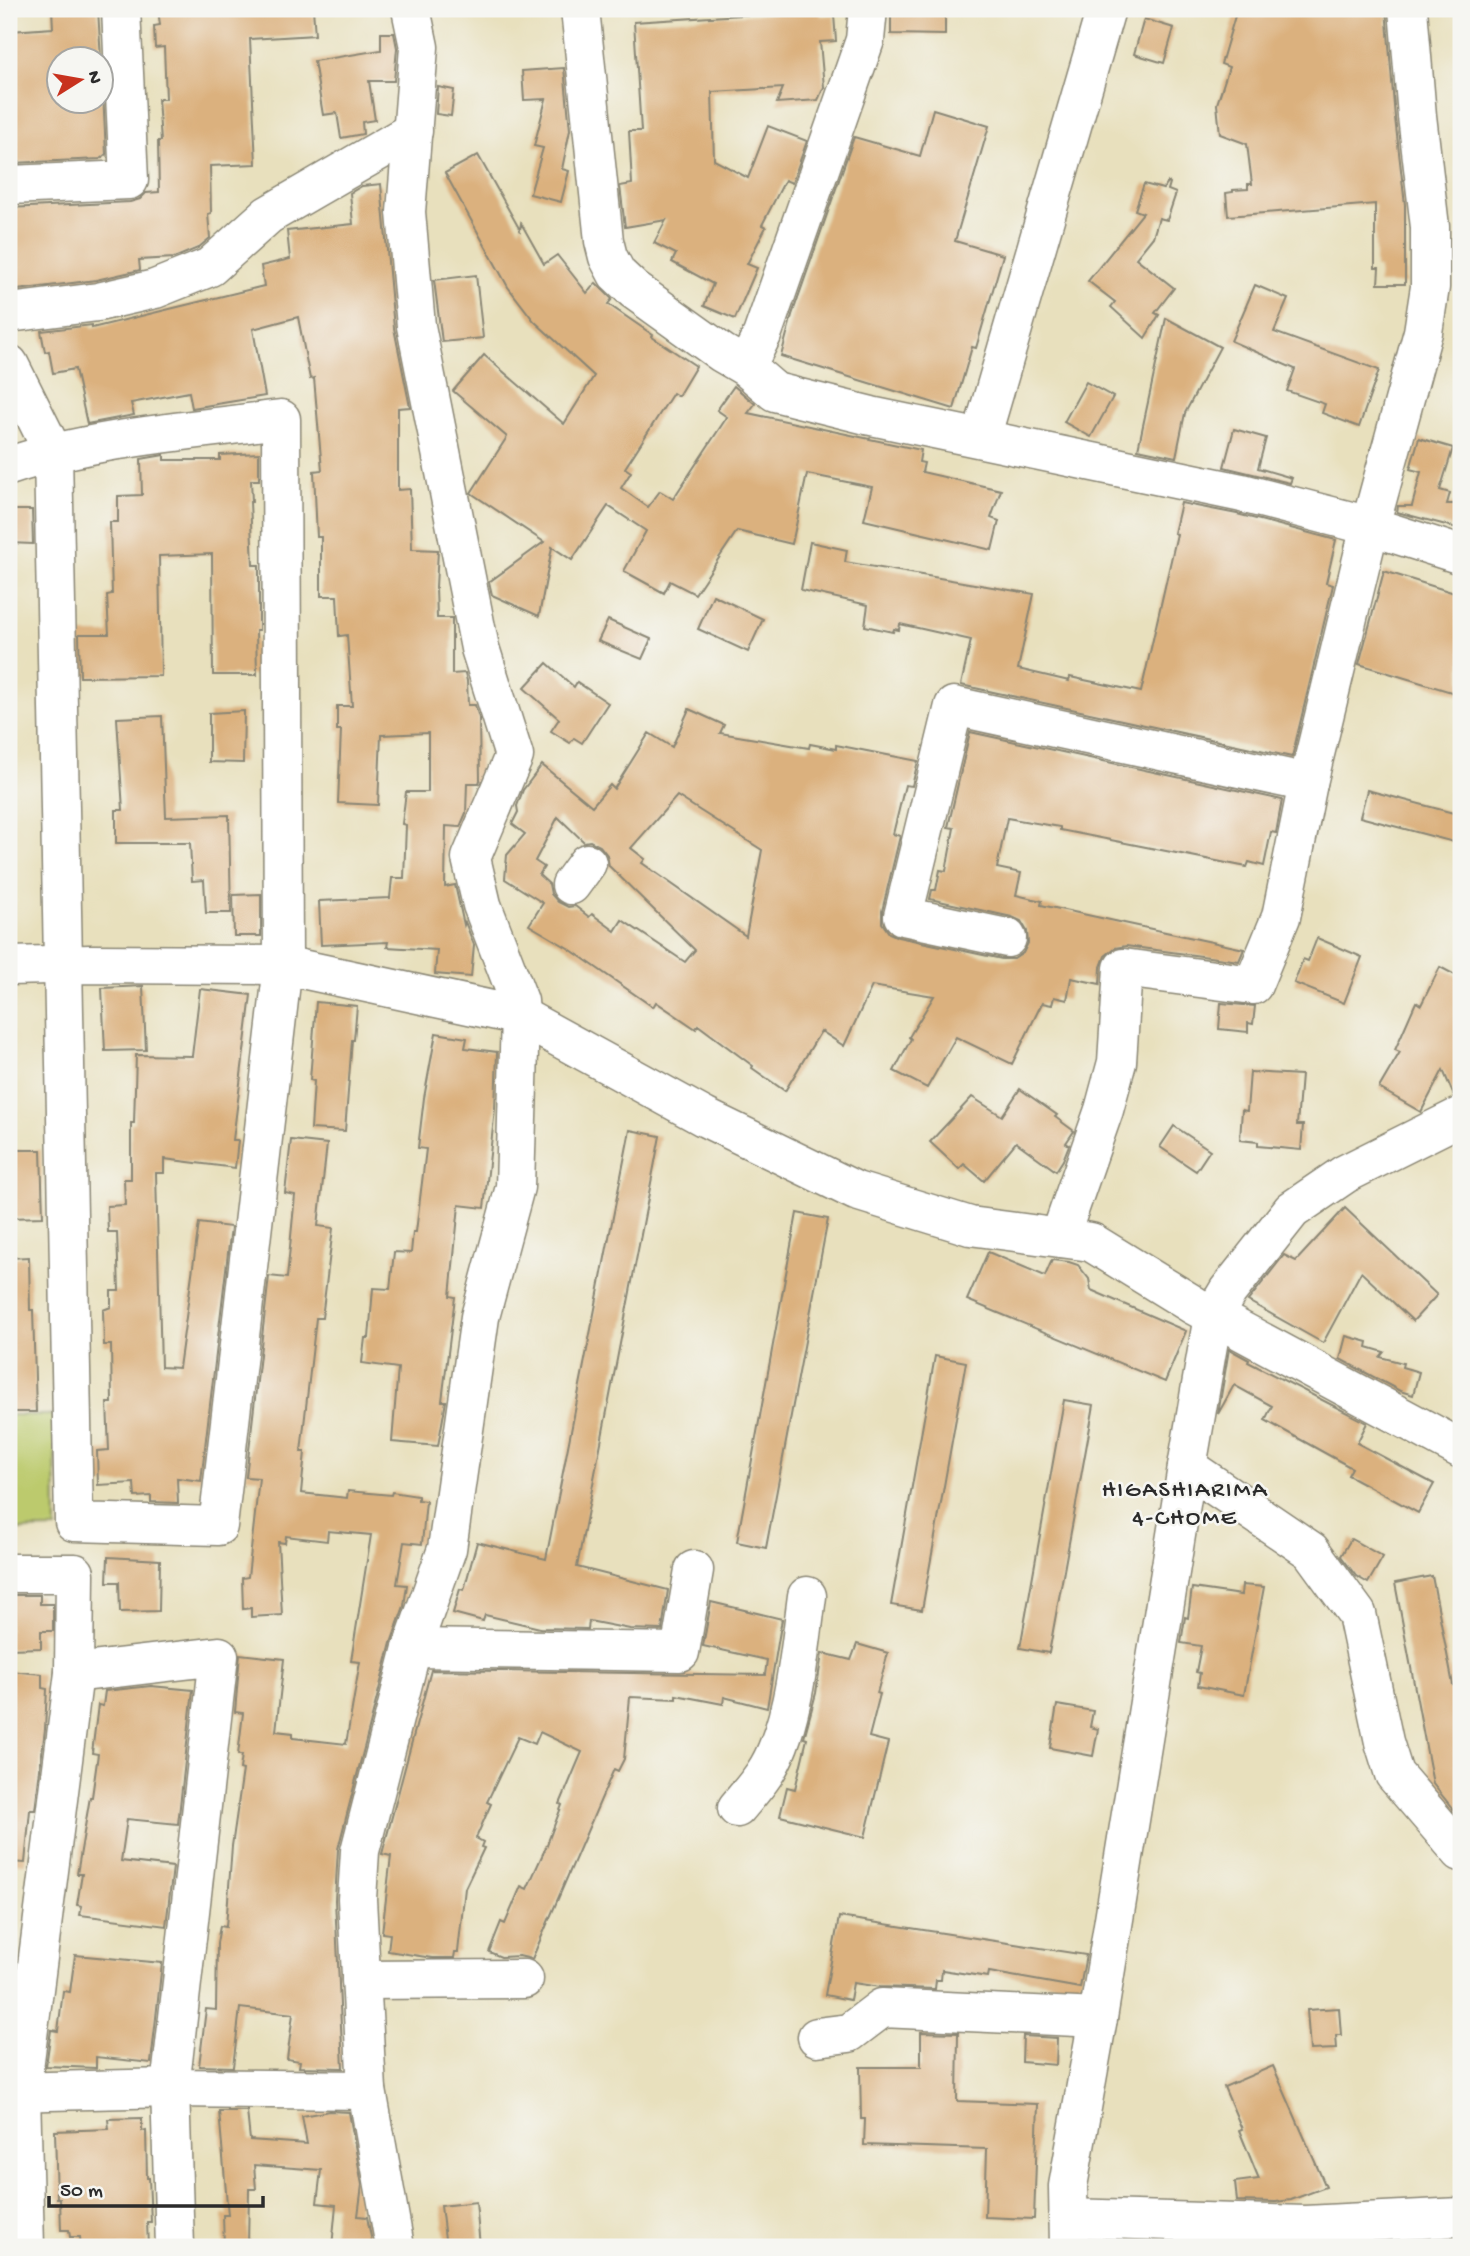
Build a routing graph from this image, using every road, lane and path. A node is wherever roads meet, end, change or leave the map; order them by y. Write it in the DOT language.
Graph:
graph roads {
  1 [pos="121,9"];
  2 [pos="411,9"];
  3 [pos="580,9"];
  4 [pos="868,9"];
  5 [pos="1106,9"];
  6 [pos="1408,9"];
  7 [pos="414,131"];
  8 [pos="9,185"];
  9 [pos="9,313"];
  10 [pos="9,364"];
  11 [pos="747,367"];
  12 [pos="981,438"];
  13 [pos="53,452"];
  14 [pos="9,466"];
  15 [pos="1370,526"];
  16 [pos="1461,555"];
  17 [pos="1308,783"];
  18 [pos="1007,938"];
  19 [pos="65,965"];
  20 [pos="283,965"];
  21 [pos="9,966"];
  22 [pos="520,1016"];
  23 [pos="1461,1116"];
  24 [pos="1061,1238"];
  25 [pos="1213,1316"];
  26 [pos="1461,1449"];
  27 [pos="1187,1467"];
  28 [pos="694,1570"];
  29 [pos="9,1573"];
  30 [pos="807,1596"];
  31 [pos="412,1648"];
  32 [pos="74,1673"];
  33 [pos="737,1808"];
  34 [pos="1461,1852"];
  35 [pos="524,1979"];
  36 [pos="361,1980"];
  37 [pos="1098,2018"];
  38 [pos="817,2037"];
  39 [pos="170,2088"];
  40 [pos="366,2090"];
  41 [pos="15,2092"];
  42 [pos="1461,2217"];
  43 [pos="1069,2233"];
  44 [pos="24,2247"];
  45 [pos="175,2247"];
  46 [pos="395,2247"];
  1 -- 8 [label="street"];
  2 -- 7 [label="street"];
  3 -- 11 [label="street"];
  4 -- 11 [label="street"];
  5 -- 12 [label="street"];
  6 -- 15 [label="street"];
  7 -- 9 [label="street"];
  7 -- 22 [label="street"];
  10 -- 13 [label="street"];
  11 -- 12 [label="street"];
  12 -- 15 [label="street"];
  13 -- 14 [label="street"];
  13 -- 19 [label="street"];
  13 -- 20 [label="street"];
  15 -- 16 [label="street"];
  15 -- 17 [label="street"];
  17 -- 18 [label="street"];
  17 -- 24 [label="street"];
  19 -- 20 [label="street"];
  19 -- 20 [label="street"];
  19 -- 21 [label="street"];
  20 -- 22 [label="street"];
  22 -- 24 [label="street"];
  22 -- 31 [label="street"];
  23 -- 25 [label="street"];
  24 -- 25 [label="street"];
  25 -- 26 [label="street"];
  25 -- 27 [label="street"];
  27 -- 34 [label="street"];
  27 -- 37 [label="street"];
  28 -- 31 [label="street"];
  29 -- 32 [label="street"];
  30 -- 33 [label="street"];
  31 -- 36 [label="street"];
  32 -- 39 [label="street"];
  32 -- 41 [label="street"];
  35 -- 36 [label="street"];
  36 -- 40 [label="street"];
  37 -- 38 [label="street"];
  37 -- 43 [label="street"];
  39 -- 40 [label="street"];
  39 -- 41 [label="street"];
  39 -- 45 [label="street"];
  40 -- 46 [label="street"];
  41 -- 44 [label="street"];
  42 -- 43 [label="street"];
}
